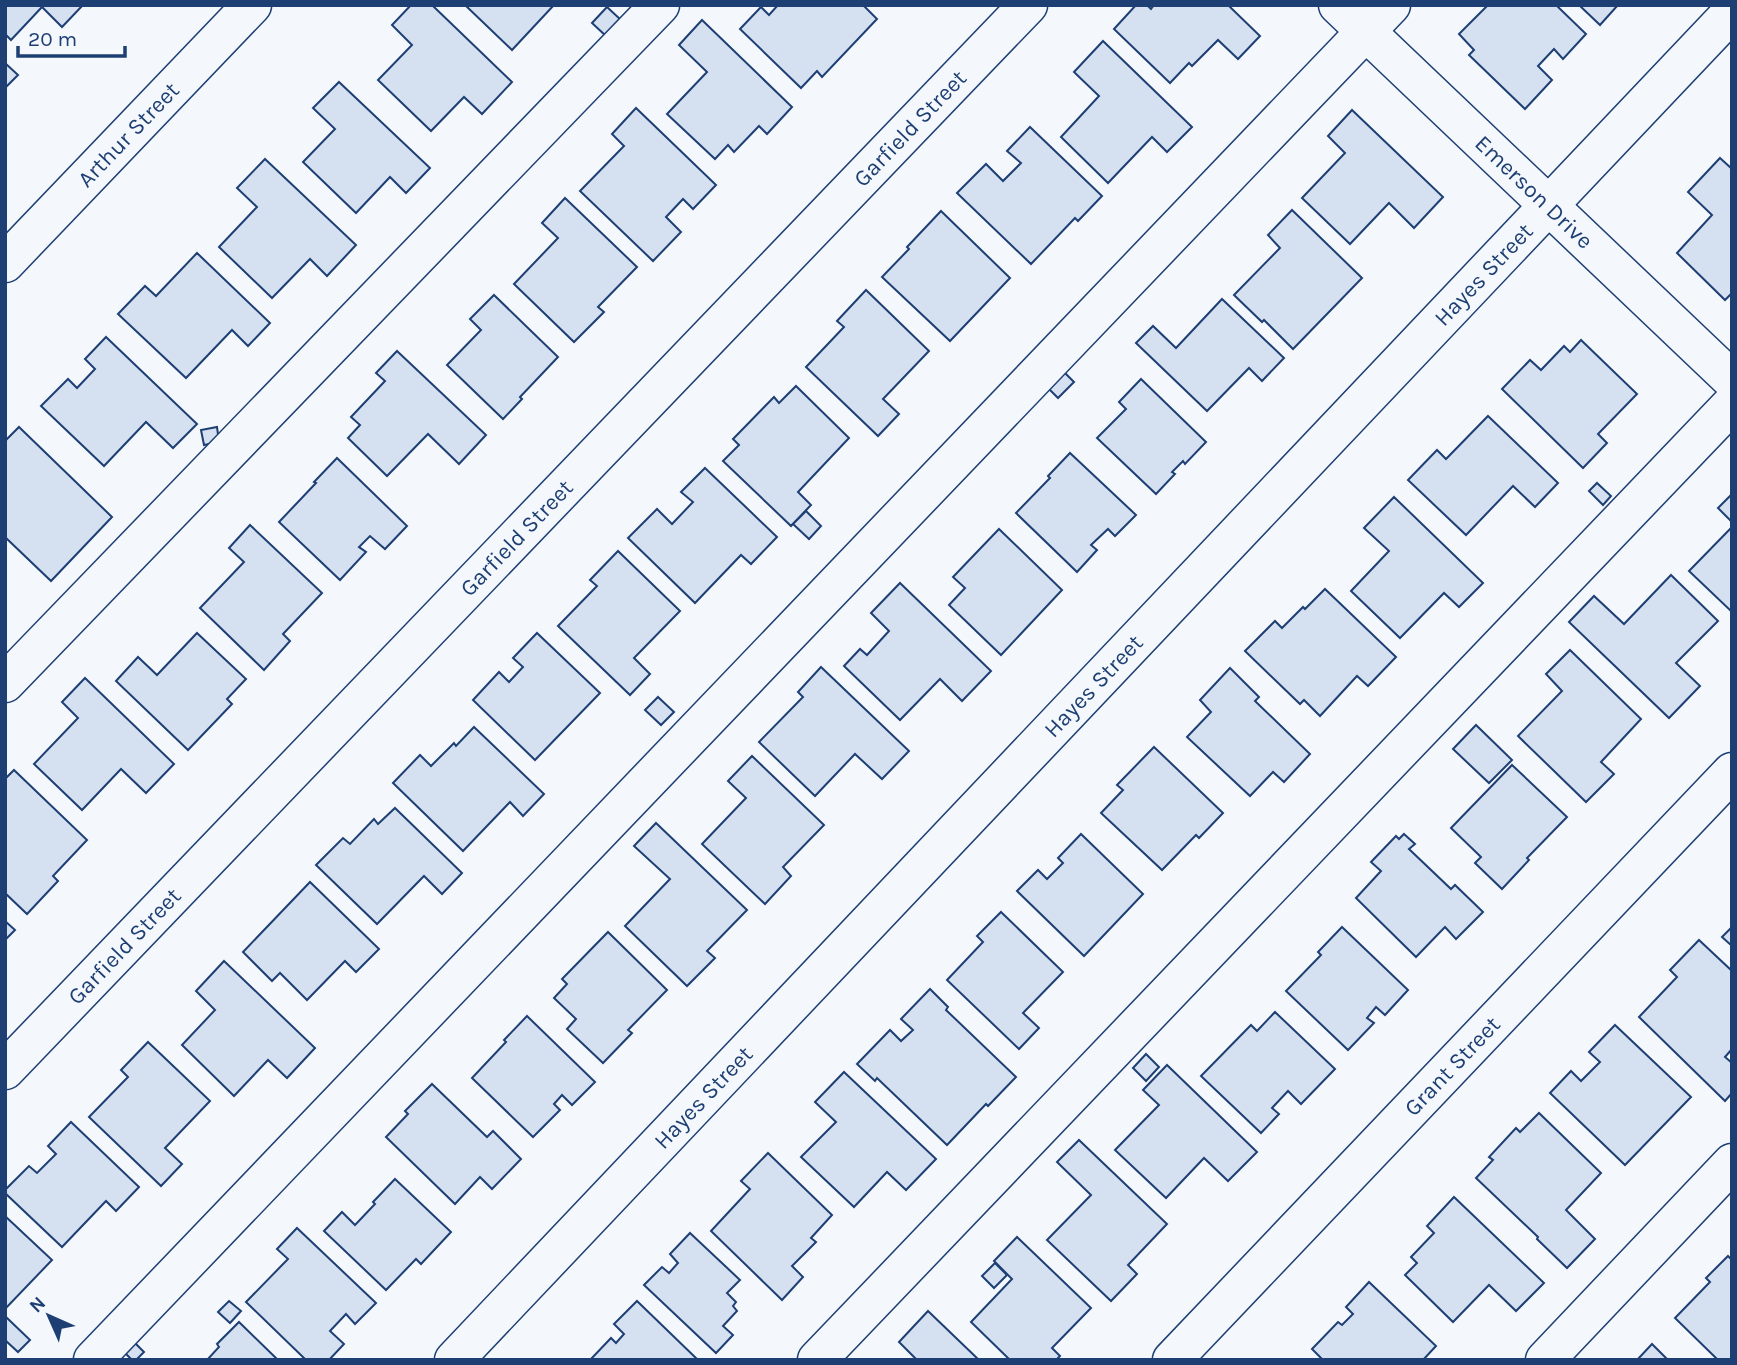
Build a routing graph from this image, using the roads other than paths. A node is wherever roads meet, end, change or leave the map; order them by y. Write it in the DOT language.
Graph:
graph roads {
  1 [pos="252,5"];
  2 [pos="660,5"];
  3 [pos="1028,5"];
  4 [pos="1338,5"];
  5 [pos="1732,12"];
  6 [pos="1379,19"];
  7 [pos="1549,206"];
  8 [pos="5,263"];
  9 [pos="1732,380"];
  10 [pos="1732,404"];
  11 [pos="5,683"];
  12 [pos="1732,772"];
  13 [pos="5,1070"];
  14 [pos="1732,1163"];
  15 [pos="93,1360"];
  16 [pos="454,1360"];
  17 [pos="817,1360"];
  18 [pos="1172,1360"];
  19 [pos="1545,1360"];
  1 -- 8 [label="street, Arthur Street"];
  2 -- 11 [label="street"];
  3 -- 13 [label="street, Garfield Street"];
  4 -- 6 [label="street, Emerson Drive"];
  5 -- 7 [label="street, Hayes Street"];
  6 -- 7 [label="street, Emerson Drive"];
  6 -- 15 [label="street"];
  7 -- 9 [label="street, Emerson Drive"];
  7 -- 16 [label="street, Hayes Street"];
  10 -- 17 [label="street"];
  12 -- 18 [label="street, Grant Street"];
  14 -- 19 [label="street"];
}
